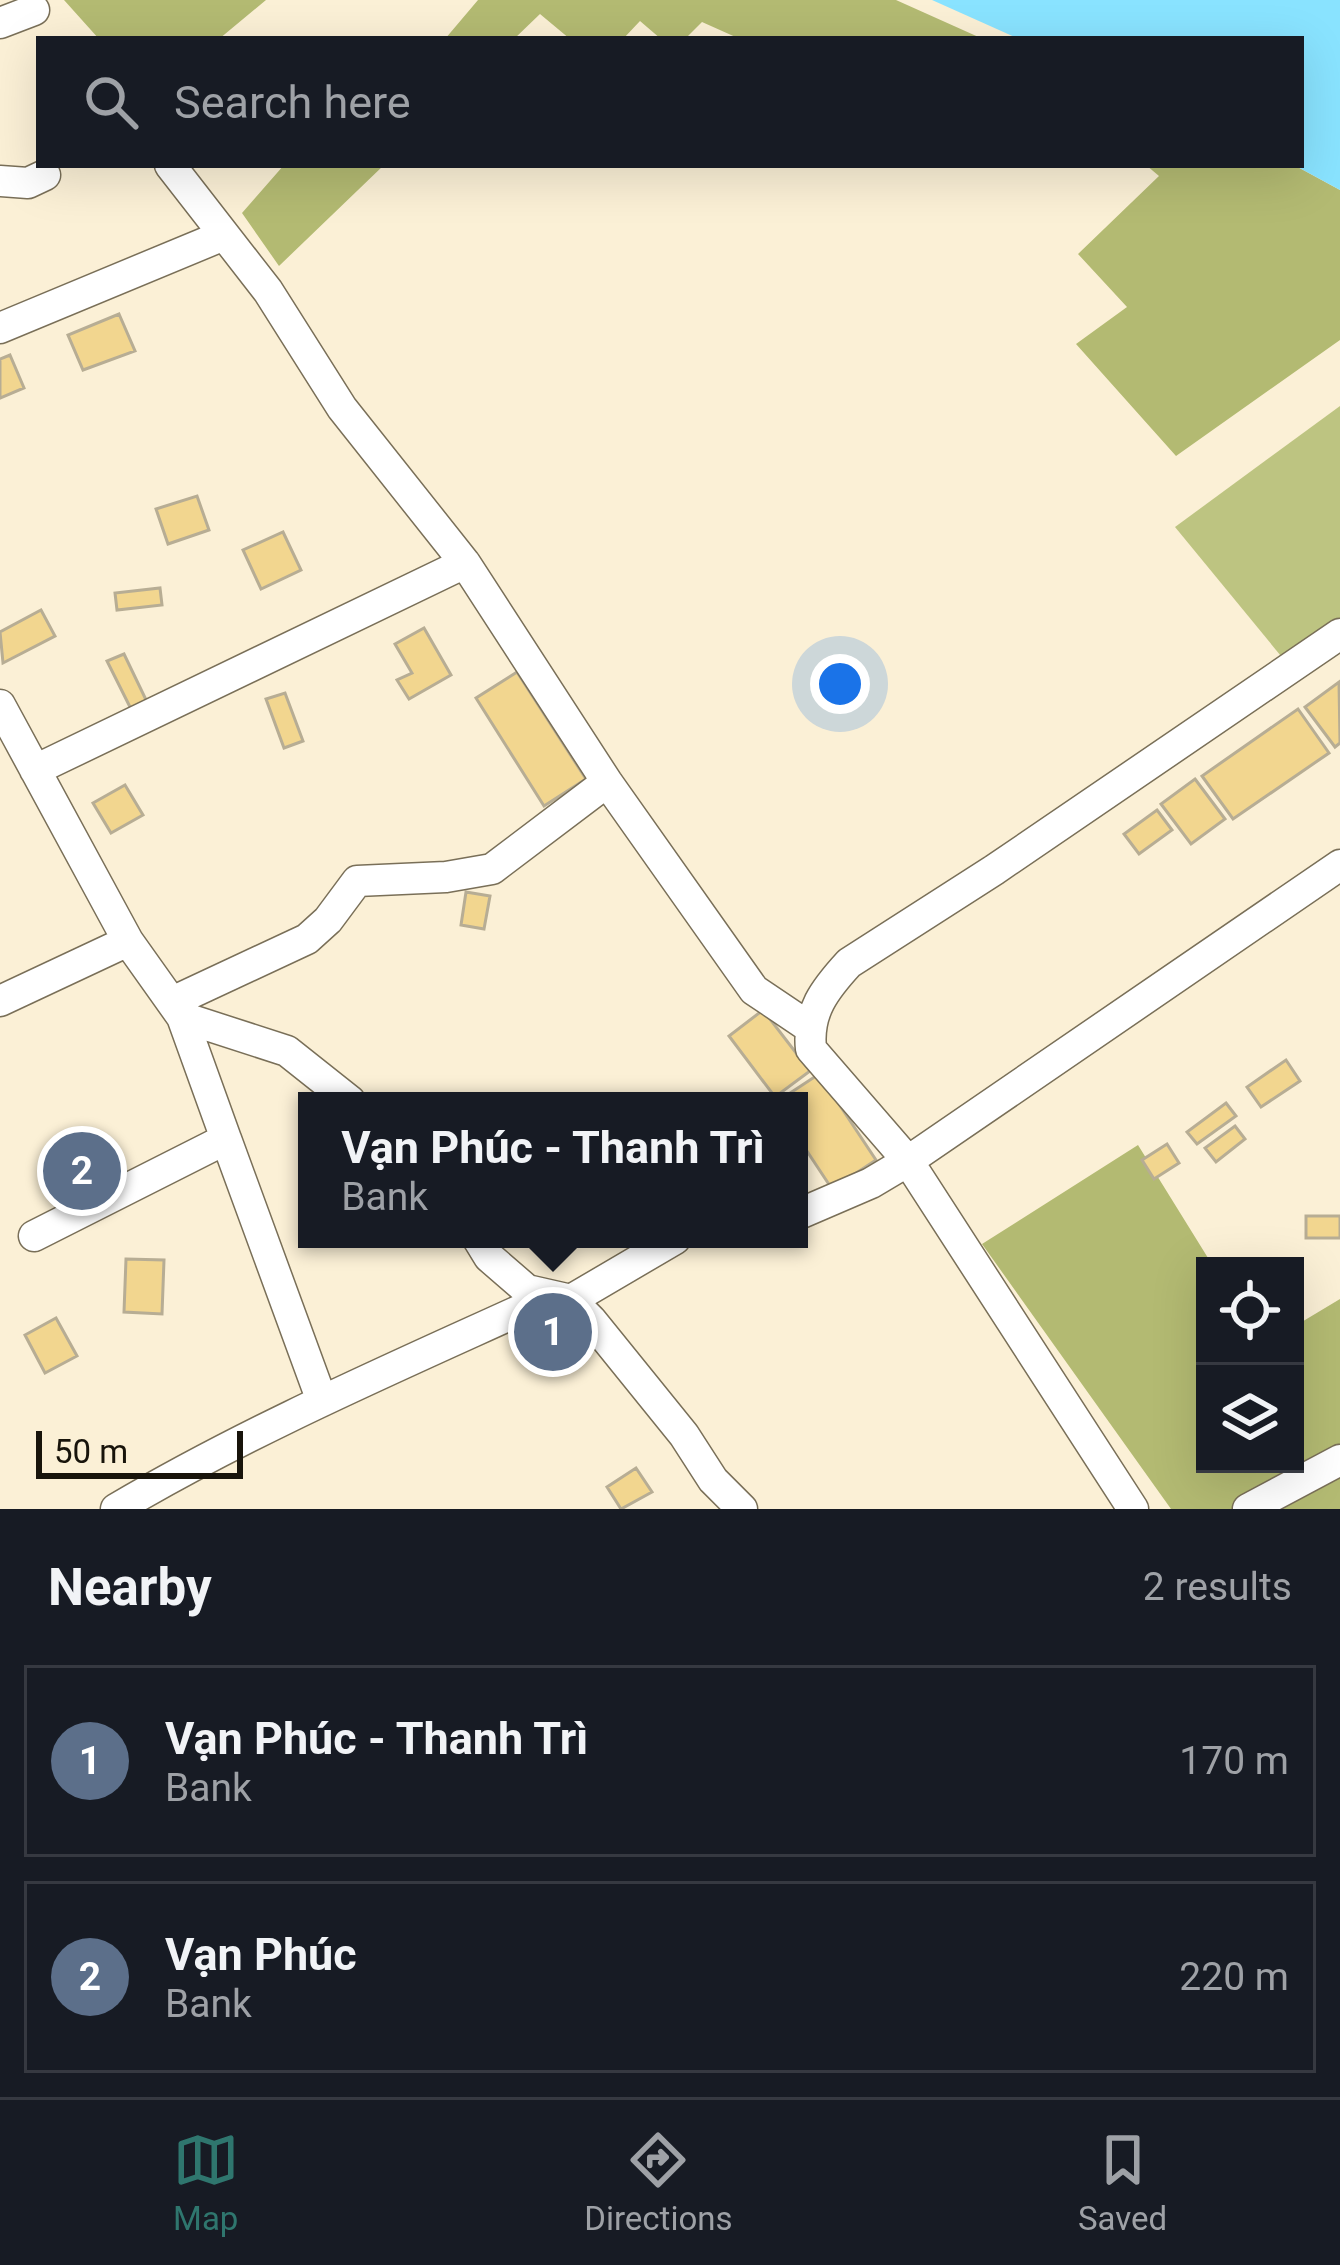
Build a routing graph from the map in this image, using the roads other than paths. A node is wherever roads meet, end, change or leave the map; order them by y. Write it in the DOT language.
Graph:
graph roads {
  1 [pos="34,10"];
  2 [pos="0,23"];
  3 [pos="172,168"];
  4 [pos="45,176"];
  5 [pos="0,181"];
  6 [pos="224,235"];
  7 [pos="0,328"];
  8 [pos="465,563"];
  9 [pos="1340,634"];
  10 [pos="0,705"];
  11 [pos="35,770"];
  12 [pos="607,782"];
  13 [pos="1340,865"];
  14 [pos="128,941"];
  15 [pos="0,1001"];
  16 [pos="177,1009"];
  17 [pos="809,1027"];
  18 [pos="338,1092"];
  19 [pos="226,1139"];
  20 [pos="908,1161"];
  21 [pos="808,1210"];
  22 [pos="34,1236"];
  23 [pos="484,1248"];
  24 [pos="657,1248"];
  25 [pos="560,1298"];
  26 [pos="322,1401"];
  27 [pos="1340,1460"];
  28 [pos="116,1509"];
  29 [pos="742,1509"];
  30 [pos="1133,1509"];
  31 [pos="1248,1509"];
  1 -- 2 [label="street"];
  3 -- 6 [label="street"];
  4 -- 5 [label="street"];
  6 -- 7 [label="street"];
  6 -- 8 [label="street"];
  8 -- 11 [label="street"];
  8 -- 12 [label="street"];
  9 -- 17 [label="street"];
  10 -- 11 [label="street"];
  11 -- 14 [label="street"];
  12 -- 16 [label="street"];
  12 -- 17 [label="street"];
  13 -- 20 [label="street"];
  14 -- 15 [label="street"];
  14 -- 16 [label="street"];
  16 -- 18 [label="street"];
  16 -- 19 [label="street"];
  17 -- 20 [label="street"];
  19 -- 22 [label="street"];
  19 -- 26 [label="street"];
  20 -- 21 [label="street"];
  20 -- 30 [label="street"];
  23 -- 25 [label="street"];
  24 -- 25 [label="street"];
  25 -- 26 [label="street"];
  25 -- 29 [label="street"];
  26 -- 28 [label="street"];
  27 -- 31 [label="street"];
}
